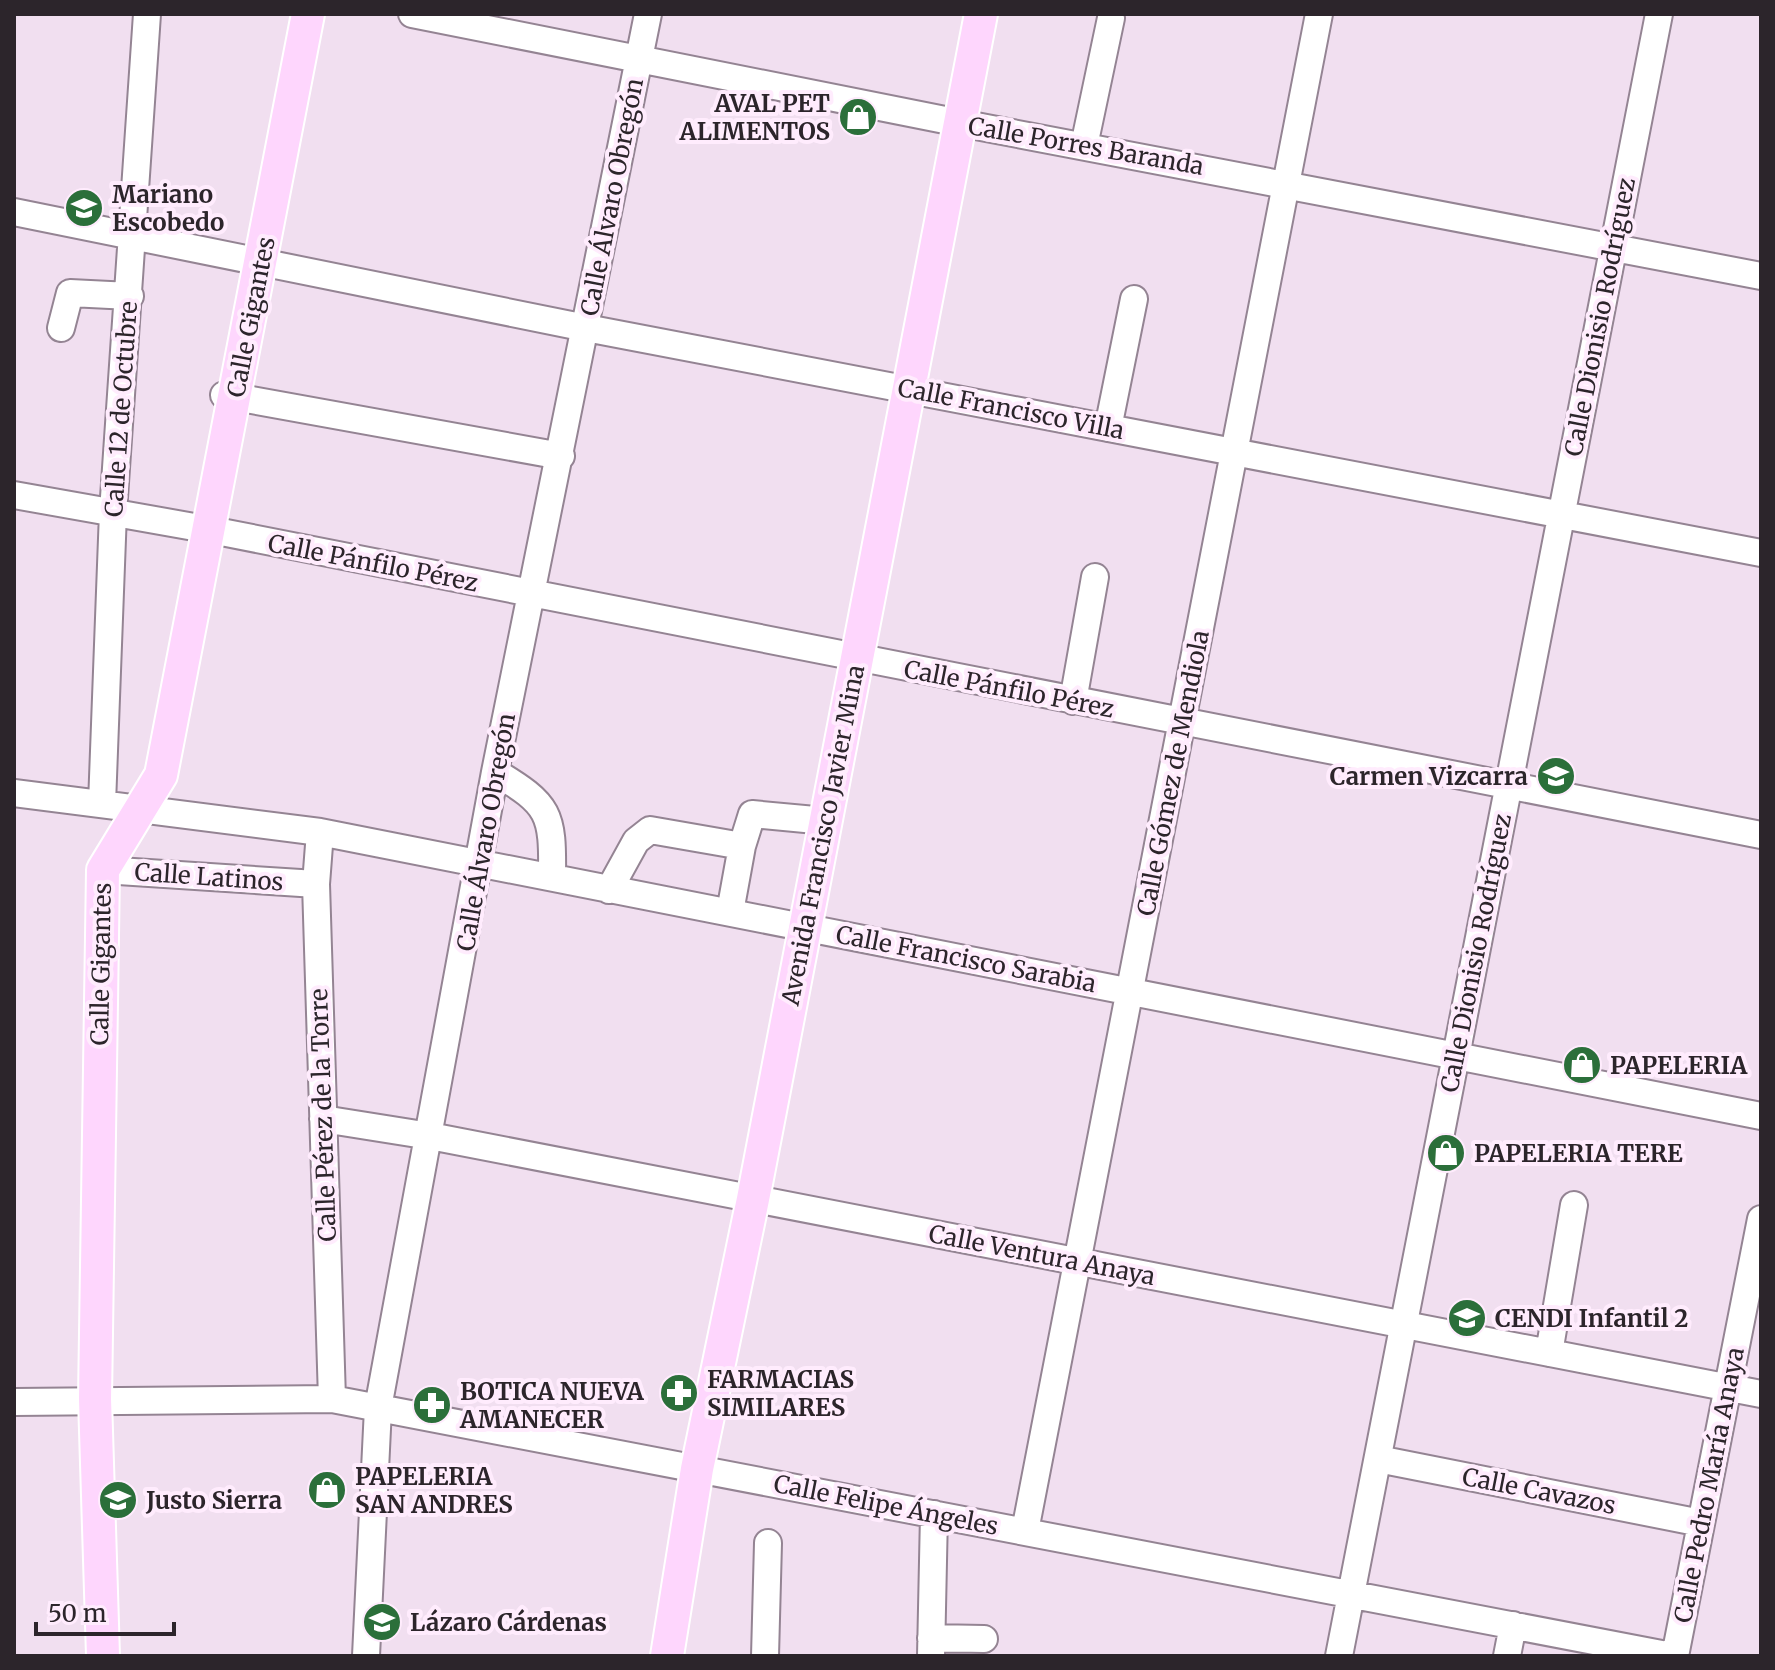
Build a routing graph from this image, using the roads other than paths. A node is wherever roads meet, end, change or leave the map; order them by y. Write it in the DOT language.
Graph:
graph roads {
  1 [pos="147,14"];
  2 [pos="308,14"];
  3 [pos="412,14"];
  4 [pos="648,14"];
  5 [pos="981,14"];
  6 [pos="1319,14"];
  7 [pos="1659,14"];
  8 [pos="1111,18"];
  9 [pos="639,60"];
  10 [pos="960,123"];
  11 [pos="1084,146"];
  12 [pos="1286,183"];
  13 [pos="14,212"];
  14 [pos="134,234"];
  15 [pos="1614,248"];
  16 [pos="261,261"];
  17 [pos="1761,276"];
  18 [pos="130,296"];
  19 [pos="1134,299"];
  20 [pos="61,328"];
  21 [pos="586,328"];
  22 [pos="909,388"];
  23 [pos="230,396"];
  24 [pos="1108,428"];
  25 [pos="1234,453"];
  26 [pos="561,456"];
  27 [pos="14,495"];
  28 [pos="113,512"];
  29 [pos="1561,515"];
  30 [pos="211,530"];
  31 [pos="1761,553"];
  32 [pos="1095,577"];
  33 [pos="533,596"];
  34 [pos="857,659"];
  35 [pos="1073,701"];
  36 [pos="1182,723"];
  37 [pos="495,772"];
  38 [pos="1509,786"];
  39 [pos="14,793"];
  40 [pos="102,804"];
  41 [pos="156,811"];
  42 [pos="826,821"];
  43 [pos="320,832"];
  44 [pos="1761,835"];
  45 [pos="742,846"];
  46 [pos="480,863"];
  47 [pos="103,870"];
  48 [pos="552,877"];
  49 [pos="316,884"];
  50 [pos="609,890"];
  51 [pos="730,912"];
  52 [pos="805,928"];
  53 [pos="1130,992"];
  54 [pos="1456,1056"];
  55 [pos="1761,1116"];
  56 [pos="323,1119"];
  57 [pos="430,1136"];
  58 [pos="753,1199"];
  59 [pos="1574,1205"];
  60 [pos="1761,1219"];
  61 [pos="1078,1262"];
  62 [pos="1404,1325"];
  63 [pos="1549,1353"];
  64 [pos="1728,1387"];
  65 [pos="1761,1394"];
  66 [pos="95,1399"];
  67 [pos="332,1399"];
  68 [pos="14,1402"];
  69 [pos="378,1408"];
  70 [pos="1378,1459"];
  71 [pos="697,1469"];
  72 [pos="934,1514"];
  73 [pos="1701,1523"];
  74 [pos="1025,1531"];
  75 [pos="768,1543"];
  76 [pos="1351,1593"];
  77 [pos="1513,1625"];
  78 [pos="984,1639"];
  79 [pos="931,1647"];
  80 [pos="103,1656"];
  81 [pos="366,1656"];
  82 [pos="667,1656"];
  83 [pos="765,1656"];
  84 [pos="1339,1656"];
  85 [pos="1507,1656"];
  86 [pos="1674,1656"];
  1 -- 14 [label="street, Calle 12 de Octubre"];
  2 -- 16 [label="main road, Calle Gigantes"];
  3 -- 9 [label="street, Calle Porres Baranda"];
  4 -- 9 [label="street, Calle Álvaro Obregón"];
  5 -- 10 [label="main road, Avenida Francisco Javier Mina"];
  6 -- 12 [label="street, Calle Gómez de Mendiola"];
  7 -- 15 [label="street, Calle Dionisio Rodríguez"];
  8 -- 11 [label="street"];
  9 -- 10 [label="street, Calle Porres Baranda"];
  9 -- 21 [label="street, Calle Álvaro Obregón"];
  10 -- 11 [label="street, Calle Porres Baranda"];
  10 -- 22 [label="main road, Avenida Francisco Javier Mina"];
  11 -- 12 [label="street, Calle Porres Baranda"];
  12 -- 15 [label="street, Calle Porres Baranda"];
  12 -- 25 [label="street, Calle Gómez de Mendiola"];
  13 -- 14 [label="street, Calle Francisco Villa"];
  14 -- 16 [label="street, Calle Francisco Villa"];
  14 -- 18 [label="street, Calle 12 de Octubre"];
  15 -- 17 [label="street, Calle Porres Baranda"];
  15 -- 29 [label="street, Calle Dionisio Rodríguez"];
  16 -- 21 [label="street, Calle Francisco Villa"];
  16 -- 23 [label="main road, Calle Gigantes"];
  18 -- 20 [label="street"];
  18 -- 28 [label="street, Calle 12 de Octubre"];
  19 -- 24 [label="street"];
  21 -- 22 [label="street, Calle Francisco Villa"];
  21 -- 26 [label="street, Calle Álvaro Obregón"];
  22 -- 24 [label="street, Calle Francisco Villa"];
  22 -- 34 [label="main road, Avenida Francisco Javier Mina"];
  23 -- 26 [label="street"];
  23 -- 30 [label="main road, Calle Gigantes"];
  24 -- 25 [label="street, Calle Francisco Villa"];
  25 -- 29 [label="street, Calle Francisco Villa"];
  25 -- 36 [label="street, Calle Gómez de Mendiola"];
  26 -- 33 [label="street, Calle Álvaro Obregón"];
  27 -- 28 [label="street, Calle Pánfilo Pérez"];
  28 -- 30 [label="street, Calle Pánfilo Pérez"];
  28 -- 40 [label="street, Calle 12 de Octubre"];
  29 -- 31 [label="street, Calle Francisco Villa"];
  29 -- 38 [label="street, Calle Dionisio Rodríguez"];
  30 -- 33 [label="street, Calle Pánfilo Pérez"];
  30 -- 41 [label="main road, Calle Gigantes"];
  32 -- 35 [label="street"];
  33 -- 34 [label="street, Calle Pánfilo Pérez"];
  33 -- 37 [label="street, Calle Álvaro Obregón"];
  34 -- 35 [label="street, Calle Pánfilo Pérez"];
  34 -- 42 [label="main road, Avenida Francisco Javier Mina"];
  35 -- 36 [label="street, Calle Pánfilo Pérez"];
  36 -- 38 [label="street, Calle Pánfilo Pérez"];
  36 -- 53 [label="street, Calle Gómez de Mendiola"];
  37 -- 46 [label="street, Calle Álvaro Obregón"];
  37 -- 48 [label="street"];
  38 -- 44 [label="street, Calle Pánfilo Pérez"];
  38 -- 54 [label="street, Calle Dionisio Rodríguez"];
  39 -- 40 [label="street, Calle Francisco Sarabia"];
  40 -- 41 [label="street, Calle Francisco Sarabia"];
  41 -- 43 [label="street, Calle Francisco Sarabia"];
  41 -- 47 [label="main road, Calle Gigantes"];
  42 -- 45 [label="street"];
  42 -- 52 [label="main road, Avenida Francisco Javier Mina"];
  43 -- 46 [label="street, Calle Francisco Sarabia"];
  43 -- 49 [label="street, Calle Pérez de la Torre"];
  45 -- 50 [label="street"];
  45 -- 51 [label="street"];
  46 -- 48 [label="street, Calle Francisco Sarabia"];
  46 -- 57 [label="street, Calle Álvaro Obregón"];
  47 -- 49 [label="street, Calle Latinos"];
  47 -- 66 [label="main road, Calle Gigantes"];
  48 -- 50 [label="street, Calle Francisco Sarabia"];
  49 -- 56 [label="street, Calle Pérez de la Torre"];
  50 -- 51 [label="street, Calle Francisco Sarabia"];
  51 -- 52 [label="street, Calle Francisco Sarabia"];
  52 -- 53 [label="street, Calle Francisco Sarabia"];
  52 -- 58 [label="main road, Avenida Francisco Javier Mina"];
  53 -- 54 [label="street, Calle Francisco Sarabia"];
  53 -- 61 [label="street, Calle Gómez de Mendiola"];
  54 -- 55 [label="street, Calle Francisco Sarabia"];
  54 -- 62 [label="street, Calle Dionisio Rodríguez"];
  56 -- 57 [label="street, Calle Ventura Anaya"];
  56 -- 67 [label="street, Calle Pérez de la Torre"];
  57 -- 58 [label="street, Calle Ventura Anaya"];
  57 -- 69 [label="street, Calle Álvaro Obregón"];
  58 -- 61 [label="street, Calle Ventura Anaya"];
  58 -- 71 [label="main road, Avenida Francisco Javier Mina"];
  59 -- 63 [label="street"];
  60 -- 64 [label="street, Calle Pedro María Anaya"];
  61 -- 62 [label="street, Calle Ventura Anaya"];
  61 -- 74 [label="street, Calle Gómez de Mendiola"];
  62 -- 63 [label="street, Calle Ventura Anaya"];
  62 -- 70 [label="street, Calle Dionisio Rodríguez"];
  63 -- 64 [label="street, Calle Ventura Anaya"];
  64 -- 65 [label="street, Calle Ventura Anaya"];
  64 -- 73 [label="street, Calle Pedro María Anaya"];
  66 -- 67 [label="street, Calle Felipe Ángeles"];
  66 -- 68 [label="street, Calle Felipe Ángeles"];
  66 -- 80 [label="main road, Calle Gigantes"];
  67 -- 69 [label="street, Calle Felipe Ángeles"];
  69 -- 71 [label="street, Calle Felipe Ángeles"];
  69 -- 81 [label="street, Calle Álvaro Obregón"];
  70 -- 73 [label="street, Calle Cavazos"];
  70 -- 76 [label="street, Calle Dionisio Rodríguez"];
  71 -- 72 [label="street, Calle Felipe Ángeles"];
  71 -- 82 [label="main road, Avenida Francisco Javier Mina"];
  72 -- 74 [label="street, Calle Felipe Ángeles"];
  72 -- 79 [label="street"];
  73 -- 86 [label="street, Calle Pedro María Anaya"];
  74 -- 76 [label="street, Calle Felipe Ángeles"];
  75 -- 83 [label="street"];
  76 -- 77 [label="street, Calle Felipe Ángeles"];
  76 -- 84 [label="street, Calle Dionisio Rodríguez"];
  77 -- 85 [label="street"];
  77 -- 86 [label="street, Calle Felipe Ángeles"];
  78 -- 79 [label="street"];
}
